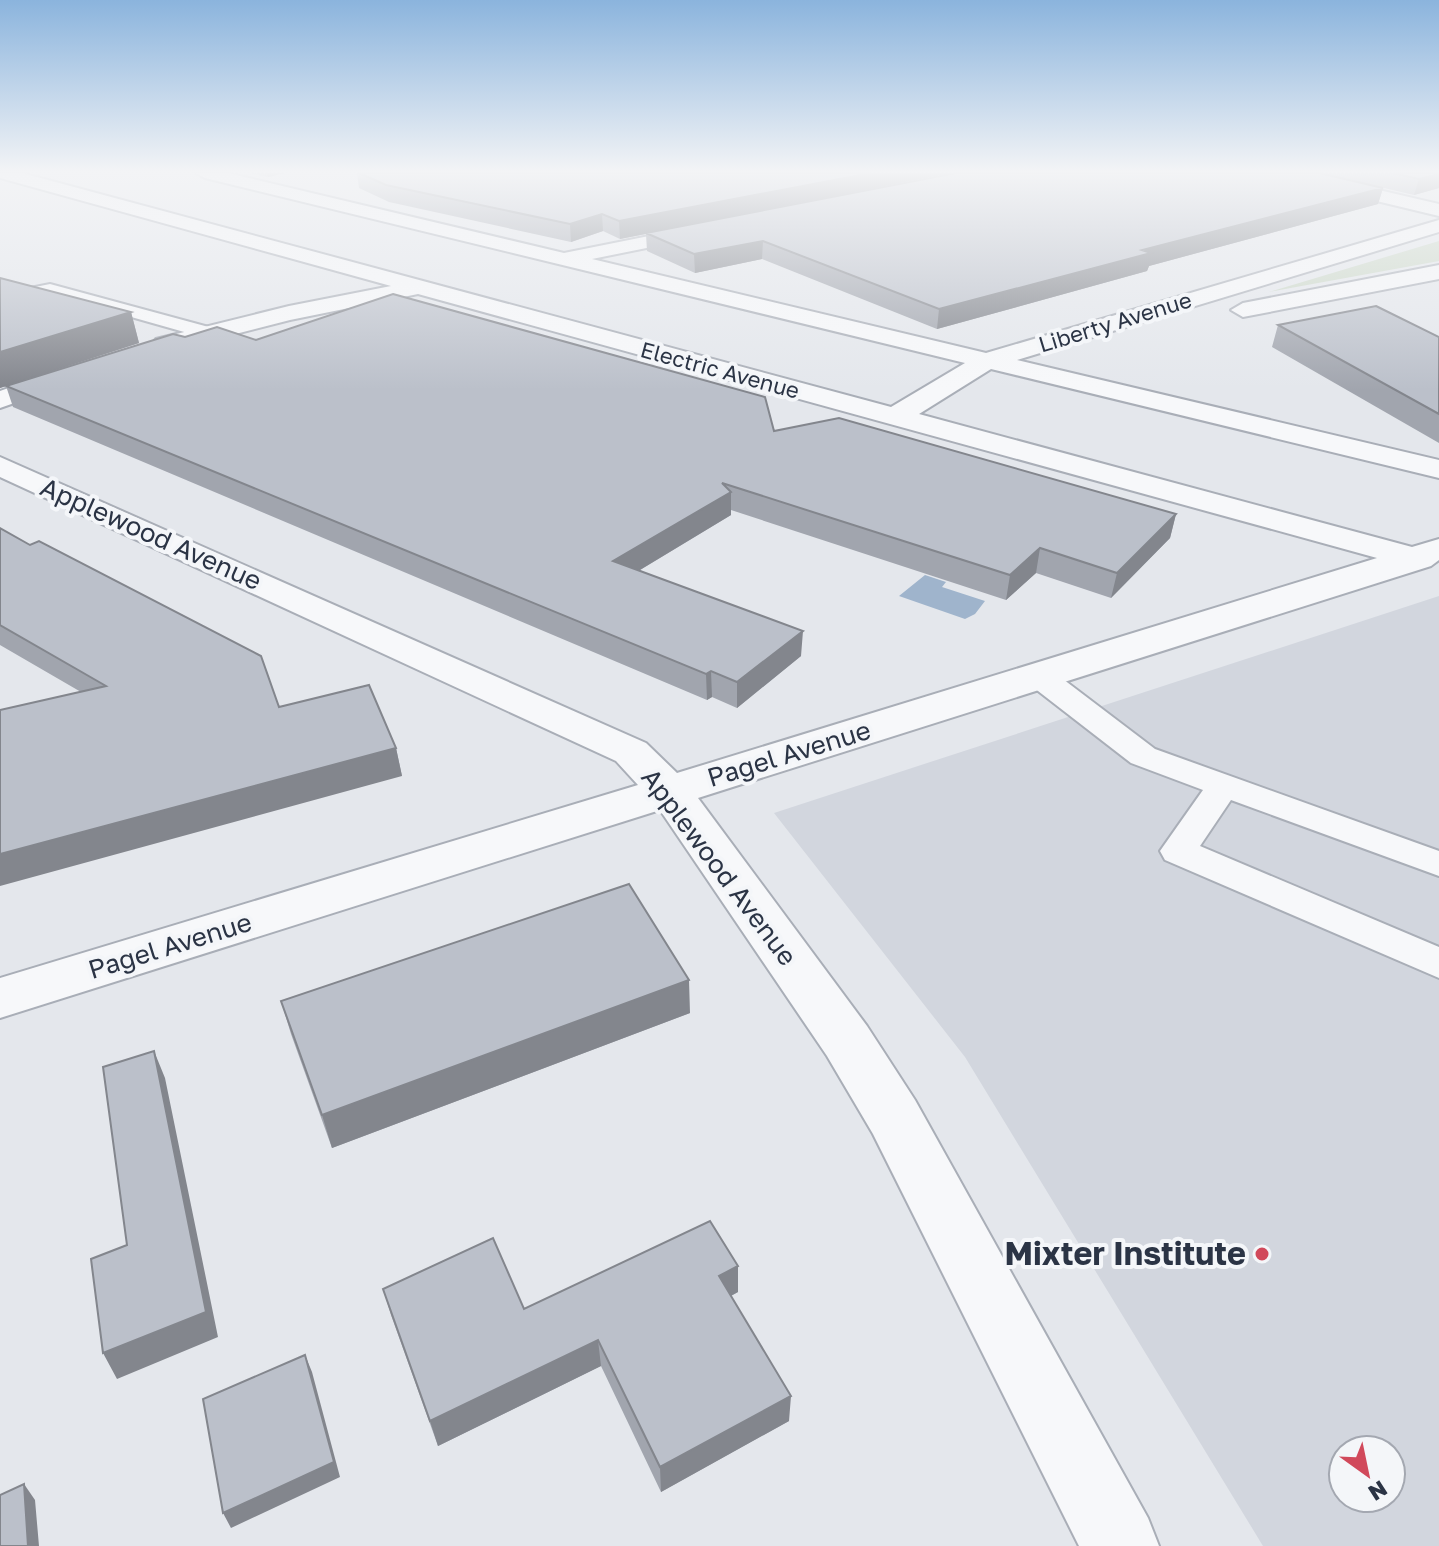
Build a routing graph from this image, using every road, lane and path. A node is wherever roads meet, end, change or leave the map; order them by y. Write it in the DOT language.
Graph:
graph roads {
  1 [pos="265,245"];
  2 [pos="497,245"];
  3 [pos="632,245"];
  4 [pos="1375,245"];
  5 [pos="557,260"];
  6 [pos="511,269"];
  7 [pos="1439,272"];
  8 [pos="465,278"];
  9 [pos="419,287"];
  10 [pos="0,299"];
  11 [pos="209,333"];
  12 [pos="150,349"];
  13 [pos="986,361"];
  14 [pos="80,370"];
  15 [pos="0,400"];
  16 [pos="894,417"];
  17 [pos="0,466"];
  18 [pos="1439,469"];
  19 [pos="1430,557"];
  20 [pos="1040,677"];
  21 [pos="1224,785"];
  22 [pos="669,791"];
  23 [pos="1439,864"];
  24 [pos="1439,963"];
  25 [pos="0,998"];
  26 [pos="1120,1546"];
  1 -- 9 [label="street, Electric Avenue"];
  2 -- 5 [label="street"];
  3 -- 5 [label="street"];
  4 -- 13 [label="street, Liberty Avenue"];
  5 -- 6 [label="street"];
  5 -- 13 [label="street"];
  7 -- 13 [label="street"];
  8 -- 9 [label="street"];
  9 -- 11 [label="street"];
  9 -- 16 [label="street, Electric Avenue"];
  10 -- 11 [label="lane"];
  11 -- 12 [label="street"];
  13 -- 16 [label="street, Liberty Avenue"];
  13 -- 18 [label="street"];
  14 -- 15 [label="street"];
  16 -- 19 [label="street, Electric Avenue"];
  17 -- 22 [label="street, Applewood Avenue"];
  19 -- 20 [label="street, Pagel Avenue"];
  20 -- 21 [label="lane"];
  20 -- 22 [label="street, Pagel Avenue"];
  21 -- 23 [label="lane"];
  21 -- 24 [label="lane"];
  22 -- 25 [label="street, Pagel Avenue"];
  22 -- 26 [label="street, Applewood Avenue"];
}
